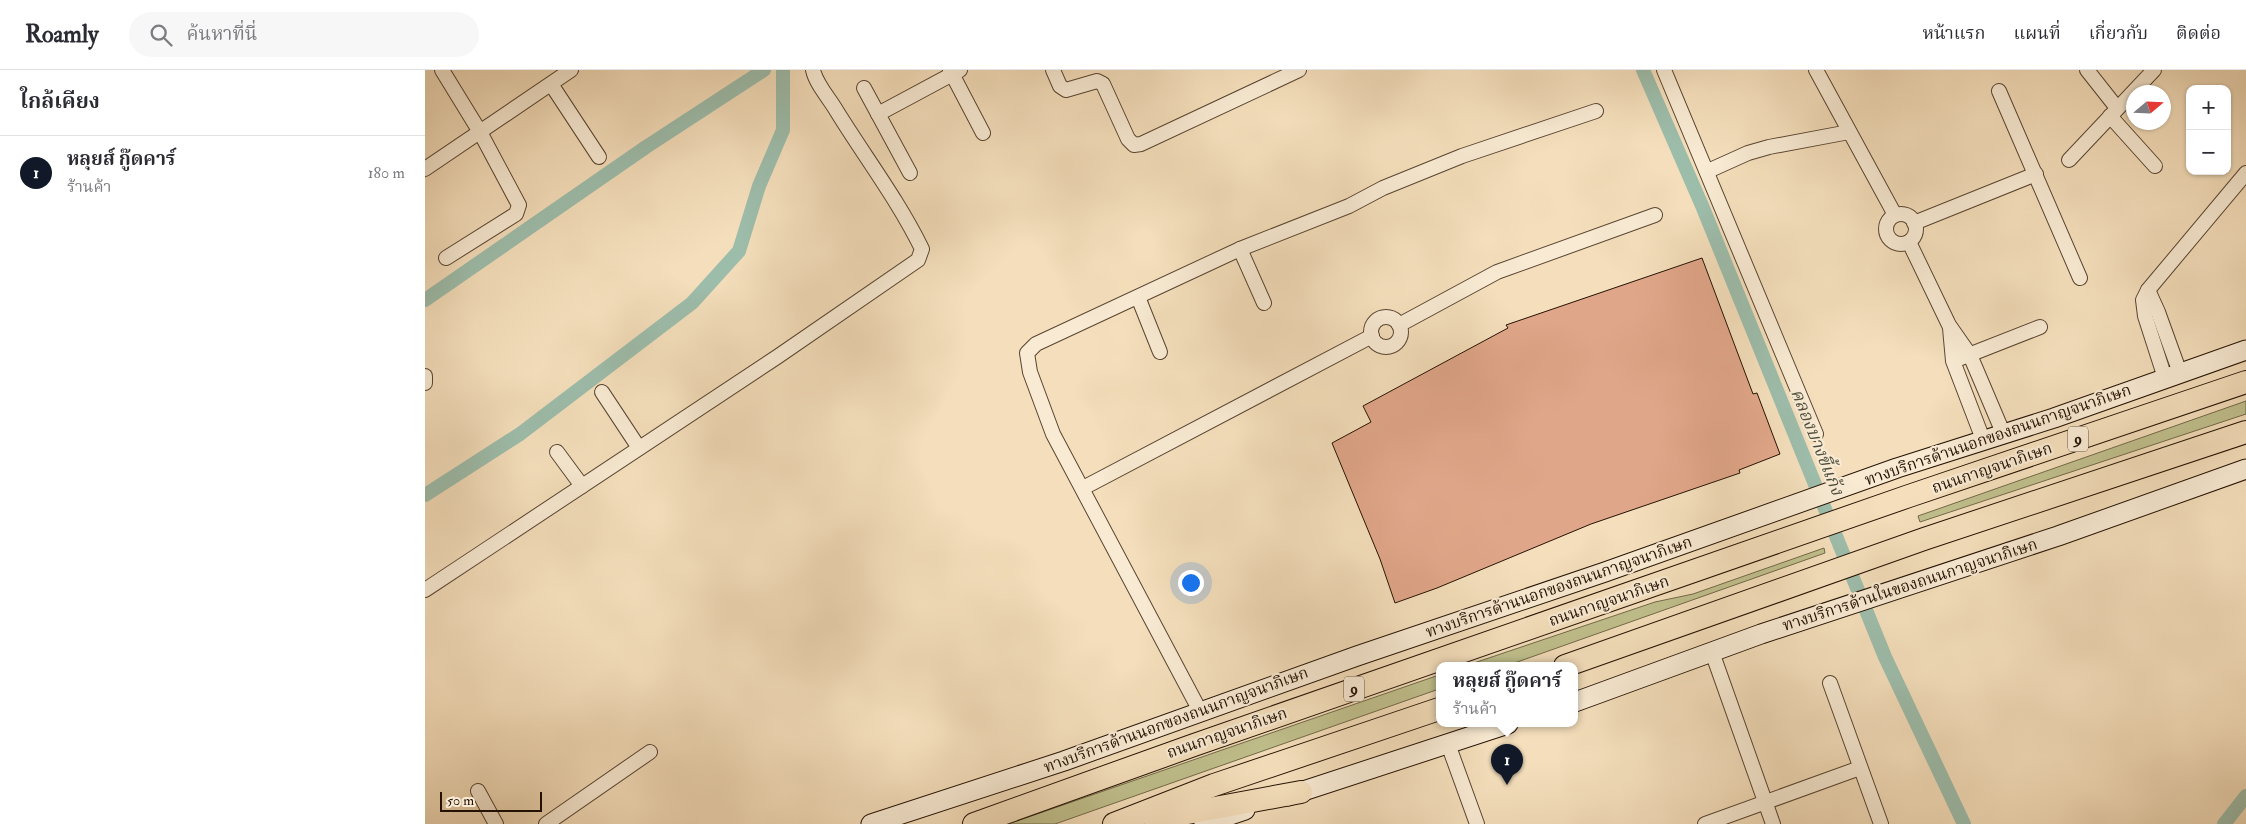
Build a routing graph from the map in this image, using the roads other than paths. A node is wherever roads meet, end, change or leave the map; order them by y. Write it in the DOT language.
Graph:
graph roads {
  1 [pos="442,70"];
  2 [pos="571,70"];
  3 [pos="813,70"];
  4 [pos="1053,70"];
  5 [pos="1299,70"];
  6 [pos="1664,70"];
  7 [pos="1815,70"];
  8 [pos="2087,70"];
  9 [pos="2154,70"];
  10 [pos="954,71"];
  11 [pos="551,84"];
  12 [pos="864,88"];
  13 [pos="1999,91"];
  14 [pos="1596,111"];
  15 [pos="2114,112"];
  16 [pos="878,114"];
  17 [pos="480,132"];
  18 [pos="1849,132"];
  19 [pos="983,133"];
  20 [pos="599,157"];
  21 [pos="2069,160"];
  22 [pos="2155,166"];
  23 [pos="425,170"];
  24 [pos="1708,171"];
  25 [pos="910,173"];
  26 [pos="2246,173"];
  27 [pos="2036,174"];
  28 [pos="1655,215"];
  29 [pos="1895,215"];
  30 [pos="1914,223"];
  31 [pos="1909,242"];
  32 [pos="1240,249"];
  33 [pos="446,258"];
  34 [pos="2080,278"];
  35 [pos="1138,297"];
  36 [pos="1263,303"];
  37 [pos="1399,325"];
  38 [pos="1949,326"];
  39 [pos="2040,327"];
  40 [pos="1372,336"];
  41 [pos="2246,350"];
  42 [pos="1160,352"];
  43 [pos="1969,354"];
  44 [pos="1953,361"];
  45 [pos="2173,375"];
  46 [pos="425,376"];
  47 [pos="425,382"];
  48 [pos="2246,382"];
  49 [pos="602,392"];
  50 [pos="2246,432"];
  51 [pos="1816,434"];
  52 [pos="2004,435"];
  53 [pos="1984,442"];
  54 [pos="639,448"];
  55 [pos="557,452"];
  56 [pos="2246,470"];
  57 [pos="582,486"];
  58 [pos="1083,488"];
  59 [pos="425,590"];
  60 [pos="1712,652"];
  61 [pos="1576,662"];
  62 [pos="1830,683"];
  63 [pos="1578,701"];
  64 [pos="1436,710"];
  65 [pos="1200,712"];
  66 [pos="1499,727"];
  67 [pos="1448,744"];
  68 [pos="650,752"];
  69 [pos="1860,768"];
  70 [pos="478,792"];
  71 [pos="1301,792"];
  72 [pos="1765,802"];
  73 [pos="496,824"];
  74 [pos="546,824"];
  75 [pos="871,824"];
  76 [pos="974,824"];
  77 [pos="1114,824"];
  78 [pos="1129,824"];
  79 [pos="1204,824"];
  80 [pos="1477,824"];
  81 [pos="1705,824"];
  82 [pos="1773,824"];
  83 [pos="1881,824"];
  1 -- 17 [label="street"];
  2 -- 11 [label="street"];
  3 -- 54 [label="street"];
  4 -- 5 [label="street"];
  6 -- 24 [label="street"];
  7 -- 18 [label="street"];
  8 -- 15 [label="street"];
  9 -- 15 [label="street"];
  10 -- 16 [label="street"];
  10 -- 19 [label="street"];
  11 -- 17 [label="street"];
  11 -- 20 [label="street"];
  12 -- 16 [label="street"];
  13 -- 27 [label="street"];
  14 -- 32 [label="street"];
  15 -- 21 [label="street"];
  15 -- 22 [label="street"];
  16 -- 25 [label="street"];
  17 -- 23 [label="street"];
  17 -- 33 [label="street"];
  18 -- 24 [label="street"];
  18 -- 29 [label="street"];
  24 -- 51 [label="street"];
  26 -- 45 [label="street"];
  27 -- 30 [label="street"];
  27 -- 34 [label="street"];
  28 -- 37 [label="street"];
  29 -- 30 [label="street"];
  29 -- 31 [label="street"];
  30 -- 31 [label="street"];
  31 -- 38 [label="street"];
  32 -- 35 [label="street"];
  32 -- 36 [label="street"];
  35 -- 42 [label="street"];
  35 -- 58 [label="street"];
  37 -- 40 [label="street"];
  37 -- 40 [label="street"];
  38 -- 43 [label="street"];
  38 -- 44 [label="street"];
  39 -- 43 [label="street"];
  40 -- 58 [label="street"];
  41 -- 45 [label="main road, ทางบริการด้านนอกของถนนกาญจนาภิเษก"];
  43 -- 44 [label="street"];
  43 -- 52 [label="street"];
  44 -- 53 [label="street"];
  45 -- 52 [label="main road, ทางบริการด้านนอกของถนนกาญจนาภิเษก"];
  46 -- 47 [label="street"];
  48 -- 76 [label="highway, ถนนกาญจนาภิเษก / 9"];
  49 -- 54 [label="street"];
  50 -- 61 [label="highway"];
  52 -- 53 [label="main road, ทางบริการด้านนอกของถนนกาญจนาภิเษก"];
  53 -- 65 [label="main road, ทางบริการด้านนอกของถนนกาญจนาภิเษก"];
  54 -- 57 [label="street"];
  55 -- 57 [label="street"];
  56 -- 60 [label="main road, ทางบริการด้านในของถนนกาญจนาภิเษก"];
  57 -- 59 [label="street"];
  58 -- 65 [label="street"];
  60 -- 63 [label="main road, ทางบริการด้านในของถนนกาญจนาภิเษก"];
  60 -- 72 [label="street"];
  62 -- 69 [label="street"];
  64 -- 77 [label="highway"];
  65 -- 75 [label="main road, ทางบริการด้านนอกของถนนกาญจนาภิเษก"];
  66 -- 67 [label="main road"];
  67 -- 71 [label="main road"];
  67 -- 80 [label="street"];
  68 -- 74 [label="street"];
  69 -- 72 [label="street"];
  69 -- 83 [label="street"];
  70 -- 73 [label="street"];
  71 -- 78 [label="highway"];
  71 -- 79 [label="main road"];
  72 -- 81 [label="street"];
  72 -- 82 [label="street"];
}
